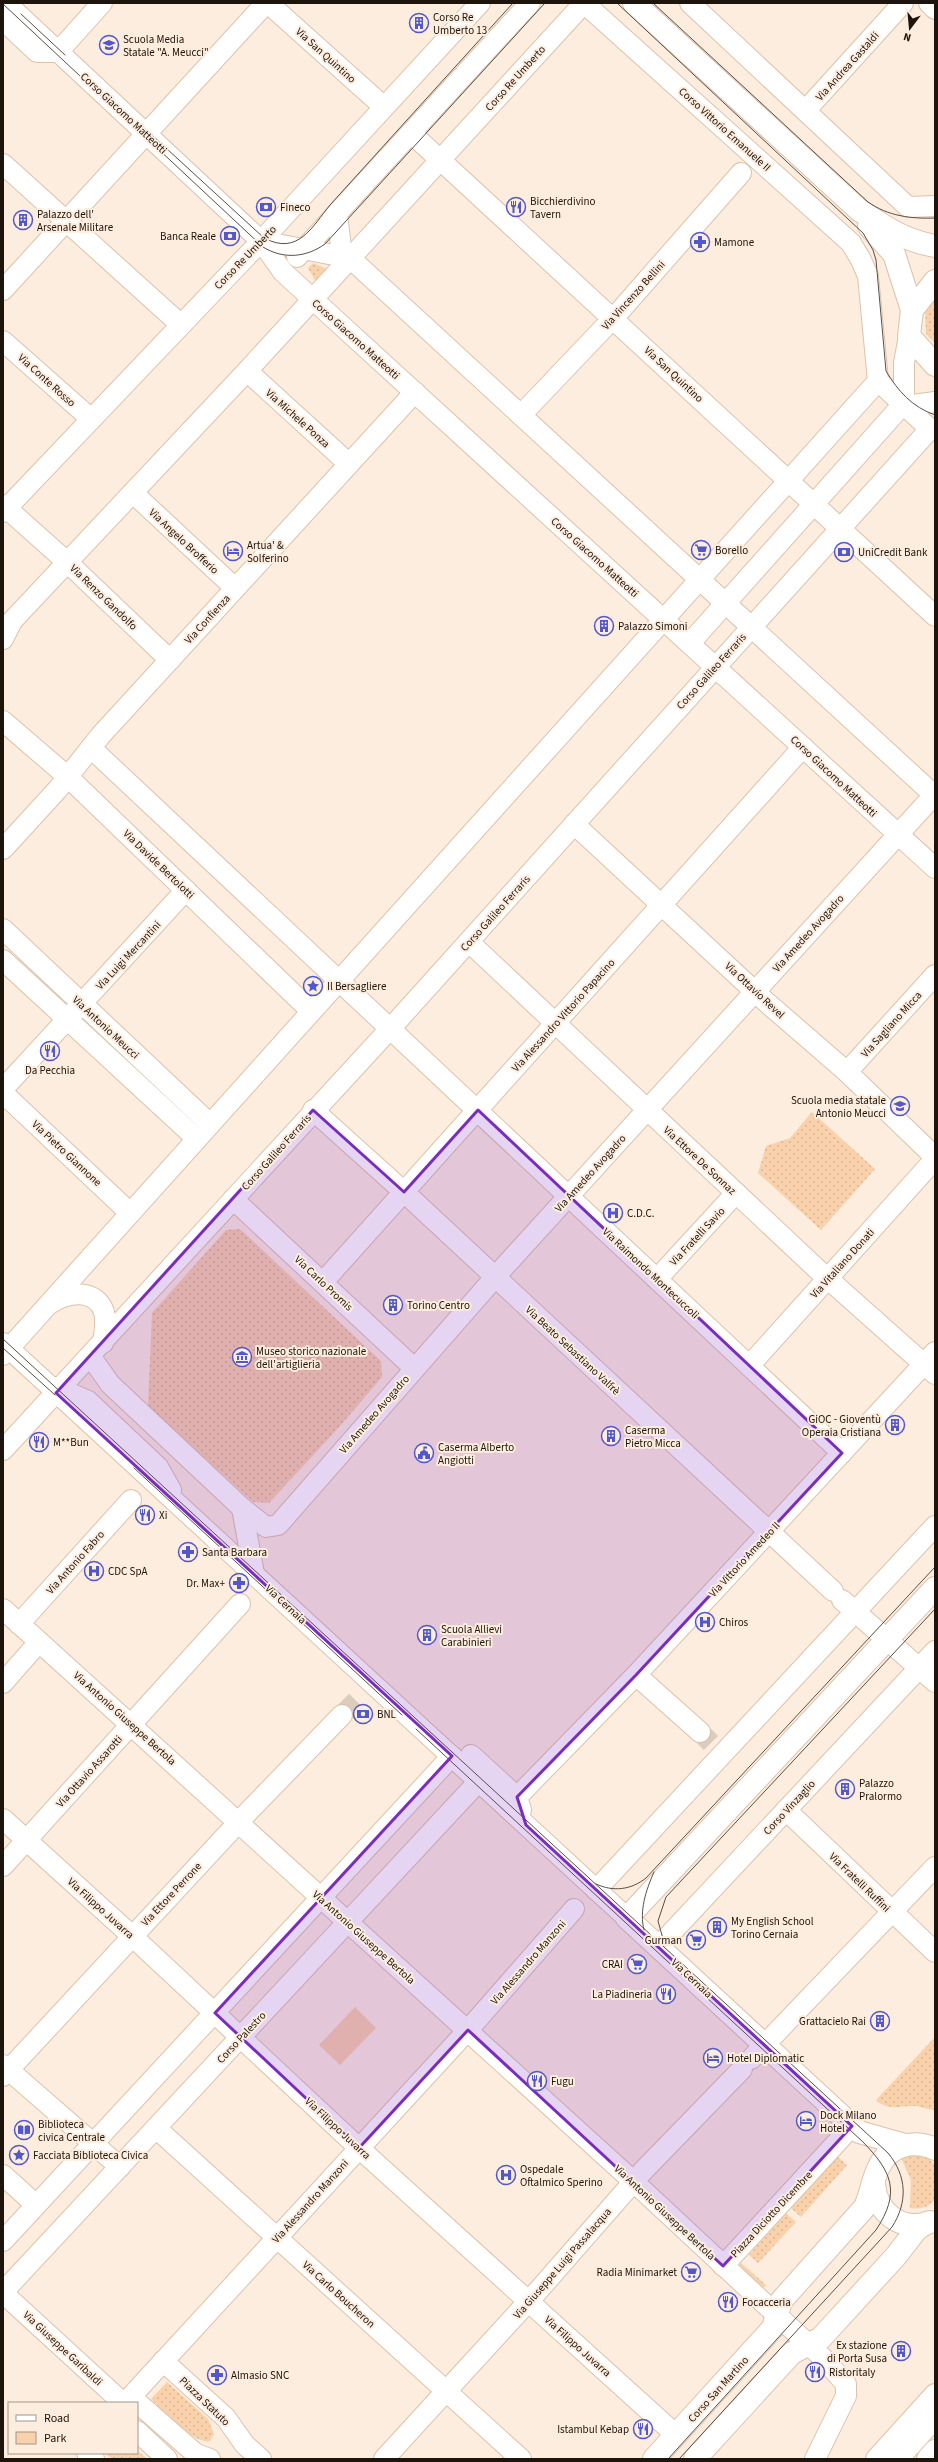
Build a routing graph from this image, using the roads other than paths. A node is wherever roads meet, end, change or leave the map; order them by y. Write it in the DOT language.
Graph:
graph roads {
  1 [pos="6,3"];
  2 [pos="102,3"];
  3 [pos="267,3"];
  4 [pos="480,3"];
  5 [pos="530,3"];
  6 [pos="584,3"];
  7 [pos="634,3"];
  8 [pos="690,3"];
  9 [pos="903,3"];
  10 [pos="929,3"];
  11 [pos="935,9"];
  12 [pos="3,20"];
  13 [pos="58,52"];
  14 [pos="384,107"];
  15 [pos="806,110"];
  16 [pos="411,133"];
  17 [pos="146,134"];
  18 [pos="440,160"];
  19 [pos="3,164"];
  20 [pos="749,164"];
  21 [pos="935,206"];
  22 [pos="859,210"];
  23 [pos="337,214"];
  24 [pos="66,221"];
  25 [pos="261,241"];
  26 [pos="935,246"];
  27 [pos="305,249"];
  28 [pos="350,258"];
  29 [pos="283,272"];
  30 [pos="935,281"];
  31 [pos="3,290"];
  32 [pos="312,299"];
  33 [pos="912,310"];
  34 [pos="613,318"];
  35 [pos="180,324"];
  36 [pos="909,336"];
  37 [pos="3,341"];
  38 [pos="935,365"];
  39 [pos="247,371"];
  40 [pos="878,381"];
  41 [pos="415,392"];
  42 [pos="935,402"];
  43 [pos="904,403"];
  44 [pos="522,415"];
  45 [pos="90,418"];
  46 [pos="933,429"];
  47 [pos="349,464"];
  48 [pos="790,480"];
  49 [pos="133,493"];
  50 [pos="815,504"];
  51 [pos="4,508"];
  52 [pos="840,530"];
  53 [pos="67,562"];
  54 [pos="700,579"];
  55 [pos="235,588"];
  56 [pos="727,603"];
  57 [pos="935,616"];
  58 [pos="664,619"];
  59 [pos="752,626"];
  60 [pos="3,639"];
  61 [pos="690,642"];
  62 [pos="170,660"];
  63 [pos="715,666"];
  64 [pos="3,721"];
  65 [pos="803,747"];
  66 [pos="91,748"];
  67 [pos="68,777"];
  68 [pos="935,795"];
  69 [pos="574,824"];
  70 [pos="898,834"];
  71 [pos="3,849"];
  72 [pos="935,868"];
  73 [pos="186,890"];
  74 [pos="662,904"];
  75 [pos="3,929"];
  76 [pos="469,942"];
  77 [pos="3,960"];
  78 [pos="935,975"];
  79 [pos="338,982"];
  80 [pos="755,991"];
  81 [pos="82,1005"];
  82 [pos="311,1011"];
  83 [pos="67,1021"];
  84 [pos="555,1024"];
  85 [pos="391,1028"];
  86 [pos="847,1072"];
  87 [pos="3,1089"];
  88 [pos="3,1094"];
  89 [pos="313,1110"];
  90 [pos="478,1110"];
  91 [pos="647,1111"];
  92 [pos="210,1124"];
  93 [pos="197,1139"];
  94 [pos="935,1158"];
  95 [pos="404,1192"];
  96 [pos="736,1193"];
  97 [pos="570,1196"];
  98 [pos="234,1199"];
  99 [pos="130,1213"];
  100 [pos="496,1278"];
  101 [pos="657,1279"];
  102 [pos="828,1279"];
  103 [pos="324,1282"];
  104 [pos="49,1304"];
  105 [pos="97,1350"];
  106 [pos="4,1351"];
  107 [pos="931,1364"];
  108 [pos="749,1366"];
  109 [pos="414,1368"];
  110 [pos="54,1388"];
  111 [pos="3,1450"];
  112 [pos="842,1453"];
  113 [pos="150,1479"];
  114 [pos="178,1505"];
  115 [pos="242,1508"];
  116 [pos="935,1526"];
  117 [pos="769,1532"];
  118 [pos="251,1588"];
  119 [pos="935,1588"];
  120 [pos="843,1601"];
  121 [pos="3,1609"];
  122 [pos="20,1624"];
  123 [pos="887,1639"];
  124 [pos="39,1642"];
  125 [pos="935,1651"];
  126 [pos="920,1667"];
  127 [pos="636,1675"];
  128 [pos="3,1682"];
  129 [pos="935,1682"];
  130 [pos="394,1703"];
  131 [pos="342,1715"];
  132 [pos="132,1724"];
  133 [pos="711,1743"];
  134 [pos="452,1756"];
  135 [pos="479,1781"];
  136 [pos="517,1797"];
  137 [pos="786,1810"];
  138 [pos="3,1819"];
  139 [pos="238,1822"];
  140 [pos="526,1825"];
  141 [pos="26,1840"];
  142 [pos="3,1866"];
  143 [pos="935,1867"];
  144 [pos="596,1890"];
  145 [pos="322,1898"];
  146 [pos="574,1910"];
  147 [pos="892,1912"];
  148 [pos="627,1918"];
  149 [pos="348,1923"];
  150 [pos="132,1936"];
  151 [pos="658,1947"];
  152 [pos="935,1952"];
  153 [pos="215,2013"];
  154 [pos="465,2033"];
  155 [pos="240,2038"];
  156 [pos="753,2058"];
  157 [pos="5,2070"];
  158 [pos="156,2128"];
  159 [pos="855,2129"];
  160 [pos="918,2143"];
  161 [pos="93,2144"];
  162 [pos="359,2148"];
  163 [pos="935,2149"];
  164 [pos="120,2167"];
  165 [pos="3,2175"];
  166 [pos="875,2180"];
  167 [pos="634,2182"];
  168 [pos="36,2205"];
  169 [pos="929,2222"];
  170 [pos="277,2238"];
  171 [pos="3,2241"];
  172 [pos="723,2266"];
  173 [pos="3,2293"];
  174 [pos="528,2301"];
  175 [pos="776,2316"];
  176 [pos="807,2344"];
  177 [pos="163,2361"];
  178 [pos="446,2390"];
  179 [pos="935,2394"];
  180 [pos="126,2401"];
  181 [pos="138,2410"];
  182 [pos="935,2417"];
  183 [pos="138,2432"];
  184 [pos="676,2435"];
  185 [pos="935,2451"];
  186 [pos="698,2458"];
  187 [pos="167,2459"];
  188 [pos="210,2459"];
  189 [pos="261,2459"];
  190 [pos="384,2459"];
  191 [pos="521,2459"];
  192 [pos="654,2459"];
  193 [pos="815,2459"];
  194 [pos="876,2459"];
  195 [pos="896,2459"];
  196 [pos="928,2459"];
  1 -- 13 [label="street, Corso Giacomo Matteotti"];
  2 -- 13 [label="street"];
  3 -- 14 [label="street, Via San Quintino"];
  3 -- 17 [label="street"];
  4 -- 14 [label="street, Corso Re Umberto"];
  5 -- 16 [label="street"];
  6 -- 18 [label="street, Corso Re Umberto"];
  6 -- 20 [label="street, Corso Vittorio Emanuele II"];
  7 -- 22 [label="main road"];
  8 -- 15 [label="street"];
  9 -- 15 [label="street, Via Andrea Gastaldi"];
  10 -- 11 [label="street"];
  12 -- 13 [label="street"];
  13 -- 17 [label="street, Corso Giacomo Matteotti"];
  14 -- 25 [label="street, Corso Re Umberto"];
  15 -- 21 [label="street"];
  16 -- 18 [label="street, Via San Quintino"];
  16 -- 23 [label="street"];
  17 -- 24 [label="street"];
  17 -- 25 [label="street, Corso Giacomo Matteotti"];
  18 -- 28 [label="street, Corso Re Umberto"];
  18 -- 34 [label="street, Via San Quintino"];
  19 -- 24 [label="street"];
  20 -- 34 [label="street, Via Vincenzo Bellini"];
  20 -- 40 [label="street, Corso Vittorio Emanuele II"];
  22 -- 26 [label="main road"];
  22 -- 33 [label="main road"];
  23 -- 27 [label="street"];
  23 -- 28 [label="street"];
  24 -- 31 [label="street"];
  24 -- 35 [label="street"];
  25 -- 27 [label="street"];
  25 -- 29 [label="street, Corso Giacomo Matteotti"];
  25 -- 35 [label="street, Corso Re Umberto"];
  27 -- 28 [label="street"];
  27 -- 29 [label="street"];
  28 -- 32 [label="street, Corso Re Umberto"];
  28 -- 44 [label="street"];
  29 -- 32 [label="street, Corso Giacomo Matteotti"];
  30 -- 33 [label="main road"];
  32 -- 39 [label="street, Corso Re Umberto"];
  32 -- 41 [label="street, Corso Giacomo Matteotti"];
  33 -- 36 [label="main road"];
  34 -- 44 [label="street, Via Vincenzo Bellini"];
  34 -- 48 [label="street, Via San Quintino"];
  35 -- 45 [label="street, Corso Re Umberto"];
  36 -- 38 [label="main road"];
  36 -- 43 [label="street"];
  37 -- 45 [label="street, Via Conte Rosso"];
  39 -- 47 [label="street, Via Michele Ponza"];
  39 -- 49 [label="street, Corso Re Umberto"];
  40 -- 43 [label="street"];
  40 -- 48 [label="street"];
  41 -- 47 [label="street, Via Confienza"];
  41 -- 58 [label="street, Corso Giacomo Matteotti"];
  42 -- 43 [label="street"];
  43 -- 46 [label="street"];
  43 -- 50 [label="street"];
  44 -- 54 [label="street"];
  45 -- 51 [label="street, Corso Re Umberto"];
  46 -- 52 [label="street, Corso Galileo Ferraris"];
  47 -- 55 [label="street, Via Confienza"];
  48 -- 50 [label="street, Via San Quintino"];
  48 -- 54 [label="street"];
  49 -- 53 [label="street, Corso Re Umberto"];
  49 -- 55 [label="street, Via Angelo Brofferio"];
  50 -- 52 [label="street, Via San Quintino"];
  50 -- 56 [label="street"];
  51 -- 53 [label="street, Via Renzo Gandolfo"];
  52 -- 57 [label="street, Via San Quintino"];
  52 -- 59 [label="street, Corso Galileo Ferraris"];
  53 -- 60 [label="street, Corso Re Umberto"];
  53 -- 62 [label="street, Via Renzo Gandolfo"];
  54 -- 56 [label="street"];
  54 -- 58 [label="street"];
  55 -- 62 [label="street, Via Confienza"];
  56 -- 59 [label="street"];
  56 -- 61 [label="street"];
  58 -- 61 [label="street, Corso Giacomo Matteotti"];
  58 -- 79 [label="street"];
  59 -- 63 [label="street, Corso Galileo Ferraris"];
  59 -- 68 [label="street"];
  61 -- 63 [label="street, Corso Giacomo Matteotti"];
  62 -- 66 [label="street, Via Confienza"];
  63 -- 65 [label="street, Corso Giacomo Matteotti"];
  63 -- 69 [label="street, Corso Galileo Ferraris"];
  64 -- 67 [label="street, Via Davide Bertolotti"];
  65 -- 70 [label="street, Corso Giacomo Matteotti"];
  65 -- 74 [label="street, Via Alessandro Vittorio Papacino"];
  66 -- 67 [label="street, Via Confienza"];
  66 -- 79 [label="street"];
  67 -- 71 [label="street, Via Confienza"];
  67 -- 73 [label="street, Via Davide Bertolotti"];
  68 -- 70 [label="street, Via Amedeo Avogadro"];
  69 -- 74 [label="street, Via Ottavio Revel"];
  69 -- 76 [label="street, Corso Galileo Ferraris"];
  70 -- 72 [label="street, Corso Giacomo Matteotti"];
  70 -- 80 [label="street, Via Amedeo Avogadro"];
  73 -- 81 [label="street, Via Luigi Mercantini"];
  73 -- 82 [label="street, Via Davide Bertolotti"];
  74 -- 80 [label="street, Via Ottavio Revel"];
  74 -- 84 [label="street, Via Alessandro Vittorio Papacino"];
  75 -- 81 [label="street, Via Antonio Meucci"];
  76 -- 84 [label="street, Via Ettore De Sonnaz"];
  76 -- 85 [label="street, Corso Galileo Ferraris"];
  77 -- 83 [label="street, Via Antonio Meucci"];
  78 -- 86 [label="street, Via Sagliano Micca"];
  79 -- 82 [label="street"];
  79 -- 85 [label="street"];
  80 -- 86 [label="street, Via Ottavio Revel"];
  80 -- 91 [label="street, Via Amedeo Avogadro"];
  81 -- 83 [label="street, Via Luigi Mercantini"];
  81 -- 92 [label="street, Via Antonio Meucci"];
  82 -- 92 [label="street"];
  83 -- 87 [label="street, Via Luigi Mercantini"];
  83 -- 93 [label="street, Via Antonio Meucci"];
  84 -- 90 [label="street, Via Alessandro Vittorio Papacino"];
  84 -- 91 [label="street, Via Ettore De Sonnaz"];
  85 -- 89 [label="street, Corso Galileo Ferraris"];
  85 -- 90 [label="street, Via Raimondo Montecuccoli"];
  86 -- 94 [label="street, Via Ottavio Revel"];
  88 -- 99 [label="street, Via Pietro Giannone"];
  89 -- 95 [label="street, Via Beato Sebastiano Valfrè"];
  89 -- 98 [label="street, Corso Galileo Ferraris"];
  90 -- 95 [label="street, Via Alessandro Vittorio Papacino"];
  90 -- 97 [label="street, Via Raimondo Montecuccoli"];
  91 -- 96 [label="street, Via Ettore De Sonnaz"];
  91 -- 97 [label="street, Via Amedeo Avogadro"];
  92 -- 93 [label="street"];
  93 -- 99 [label="street"];
  94 -- 102 [label="street, Via Vitaliano Donati"];
  95 -- 100 [label="street, Via Beato Sebastiano Valfrè"];
  95 -- 103 [label="street, Via Alessandro Vittorio Papacino"];
  96 -- 101 [label="street, Via Fratelli Savio"];
  96 -- 102 [label="street, Via Ettore De Sonnaz"];
  97 -- 100 [label="street, Via Amedeo Avogadro"];
  97 -- 101 [label="street, Via Raimondo Montecuccoli"];
  98 -- 103 [label="street, Via Carlo Promis"];
  98 -- 105 [label="street, Corso Galileo Ferraris"];
  99 -- 104 [label="street"];
  100 -- 109 [label="street, Via Amedeo Avogadro"];
  100 -- 117 [label="street, Via Beato Sebastiano Valfrè"];
  101 -- 108 [label="street, Via Raimondo Montecuccoli"];
  102 -- 107 [label="street, Via Ettore De Sonnaz"];
  102 -- 108 [label="street, Via Vitaliano Donati"];
  103 -- 109 [label="street, Via Carlo Promis"];
  104 -- 105 [label="street"];
  104 -- 106 [label="street"];
  105 -- 110 [label="street, Corso Galileo Ferraris"];
  105 -- 115 [label="street, Via Amedeo Avogadro"];
  106 -- 110 [label="street, Via Cernaia"];
  107 -- 112 [label="street, Via Vittorio Amedeo II"];
  108 -- 112 [label="street, Via Raimondo Montecuccoli"];
  109 -- 115 [label="street, Via Amedeo Avogadro"];
  110 -- 111 [label="street, Corso Galileo Ferraris"];
  110 -- 113 [label="street, Via Cernaia"];
  110 -- 114 [label="street, Via Cernaia"];
  112 -- 117 [label="street, Via Vittorio Amedeo II"];
  113 -- 114 [label="street, Via Cernaia"];
  113 -- 122 [label="street, Via Antonio Fabro"];
  114 -- 118 [label="street, Via Cernaia"];
  115 -- 118 [label="street"];
  116 -- 120 [label="street"];
  117 -- 120 [label="street, Via Beato Sebastiano Valfrè"];
  117 -- 127 [label="street, Via Vittorio Amedeo II"];
  118 -- 130 [label="street, Via Cernaia"];
  118 -- 132 [label="street, Via Ottavio Assarotti"];
  119 -- 123 [label="main road"];
  120 -- 123 [label="street"];
  120 -- 133 [label="street"];
  121 -- 122 [label="street, Via Antonio Giuseppe Bertola"];
  122 -- 124 [label="street, Via Antonio Giuseppe Bertola"];
  123 -- 126 [label="street"];
  123 -- 148 [label="main road"];
  124 -- 128 [label="street"];
  124 -- 132 [label="street, Via Antonio Giuseppe Bertola"];
  125 -- 126 [label="street, Corso Vinzaglio"];
  126 -- 129 [label="street"];
  126 -- 137 [label="street, Corso Vinzaglio"];
  127 -- 133 [label="street"];
  127 -- 136 [label="street, Via Vittorio Amedeo II"];
  130 -- 134 [label="street, Via Cernaia"];
  130 -- 136 [label="street, Via Cernaia"];
  131 -- 139 [label="street, Via Ettore Perrone"];
  132 -- 139 [label="street, Via Antonio Giuseppe Bertola"];
  132 -- 141 [label="street, Via Ottavio Assarotti"];
  133 -- 144 [label="street"];
  134 -- 135 [label="street, Via Cernaia"];
  134 -- 145 [label="street"];
  135 -- 140 [label="street, Via Cernaia"];
  135 -- 149 [label="street, Corso Palestro"];
  136 -- 140 [label="street, Via Cernaia"];
  137 -- 147 [label="street, Via Fratelli Ruffini"];
  137 -- 151 [label="street, Corso Vinzaglio"];
  138 -- 141 [label="street, Via Filippo Juvarra"];
  139 -- 145 [label="street, Via Antonio Giuseppe Bertola"];
  139 -- 150 [label="street, Via Ettore Perrone"];
  140 -- 144 [label="street, Via Cernaia"];
  141 -- 142 [label="street, Via Ottavio Assarotti"];
  141 -- 150 [label="street, Via Filippo Juvarra"];
  143 -- 147 [label="street, Via Giuseppe Luigi Passalacqua"];
  144 -- 148 [label="street, Via Cernaia"];
  145 -- 149 [label="street, Via Antonio Giuseppe Bertola"];
  145 -- 153 [label="street"];
  146 -- 154 [label="street, Via Alessandro Manzoni"];
  147 -- 152 [label="street, Via Fratelli Ruffini"];
  147 -- 156 [label="street, Via Giuseppe Luigi Passalacqua"];
  148 -- 151 [label="main road, Via Cernaia"];
  149 -- 154 [label="street, Via Antonio Giuseppe Bertola"];
  149 -- 155 [label="street, Corso Palestro"];
  150 -- 153 [label="street, Via Filippo Juvarra"];
  150 -- 157 [label="street, Via Ettore Perrone"];
  151 -- 156 [label="main road, Via Cernaia"];
  153 -- 155 [label="street, Via Filippo Juvarra"];
  153 -- 161 [label="street"];
  154 -- 162 [label="street, Via Alessandro Manzoni"];
  154 -- 167 [label="street, Via Antonio Giuseppe Bertola"];
  155 -- 158 [label="street, Corso Palestro"];
  155 -- 162 [label="street, Via Filippo Juvarra"];
  156 -- 159 [label="main road, Via Cernaia"];
  156 -- 167 [label="street, Via Giuseppe Luigi Passalacqua"];
  157 -- 161 [label="street"];
  158 -- 164 [label="street, Corso Palestro"];
  158 -- 170 [label="street, Via Carlo Boucheron"];
  159 -- 160 [label="main road, Via Cernaia"];
  159 -- 166 [label="main road, Via Cernaia"];
  159 -- 172 [label="street, Piazza Diciotto Dicembre"];
  160 -- 163 [label="main road"];
  160 -- 166 [label="main road"];
  161 -- 164 [label="street"];
  161 -- 168 [label="street"];
  162 -- 170 [label="street, Via Alessandro Manzoni"];
  162 -- 174 [label="street, Via Filippo Juvarra"];
  164 -- 173 [label="street, Corso Palestro"];
  165 -- 168 [label="street"];
  166 -- 169 [label="main road"];
  166 -- 175 [label="main road"];
  167 -- 172 [label="street, Via Antonio Giuseppe Bertola"];
  167 -- 174 [label="street, Via Giuseppe Luigi Passalacqua"];
  168 -- 171 [label="street"];
  169 -- 176 [label="main road"];
  170 -- 177 [label="street, Via Alessandro Manzoni"];
  170 -- 178 [label="street, Via Carlo Boucheron"];
  172 -- 175 [label="street, Piazza Diciotto Dicembre"];
  173 -- 180 [label="street, Via Giuseppe Garibaldi"];
  174 -- 178 [label="street, Via Giuseppe Luigi Passalacqua"];
  174 -- 184 [label="street, Via Filippo Juvarra"];
  175 -- 176 [label="street, Piazza Diciotto Dicembre"];
  175 -- 184 [label="main road, Corso San Martino"];
  176 -- 186 [label="main road"];
  176 -- 193 [label="street, Piazza Diciotto Dicembre"];
  177 -- 180 [label="street, Via Alessandro Manzoni"];
  177 -- 189 [label="street, Piazza Statuto"];
  178 -- 190 [label="street, Via Giuseppe Luigi Passalacqua"];
  178 -- 191 [label="street, Via Carlo Boucheron"];
  179 -- 194 [label="street"];
  181 -- 188 [label="street"];
  182 -- 195 [label="main road"];
  183 -- 187 [label="street"];
  184 -- 192 [label="main road, Corso San Martino"];
  185 -- 196 [label="main road"];
}
